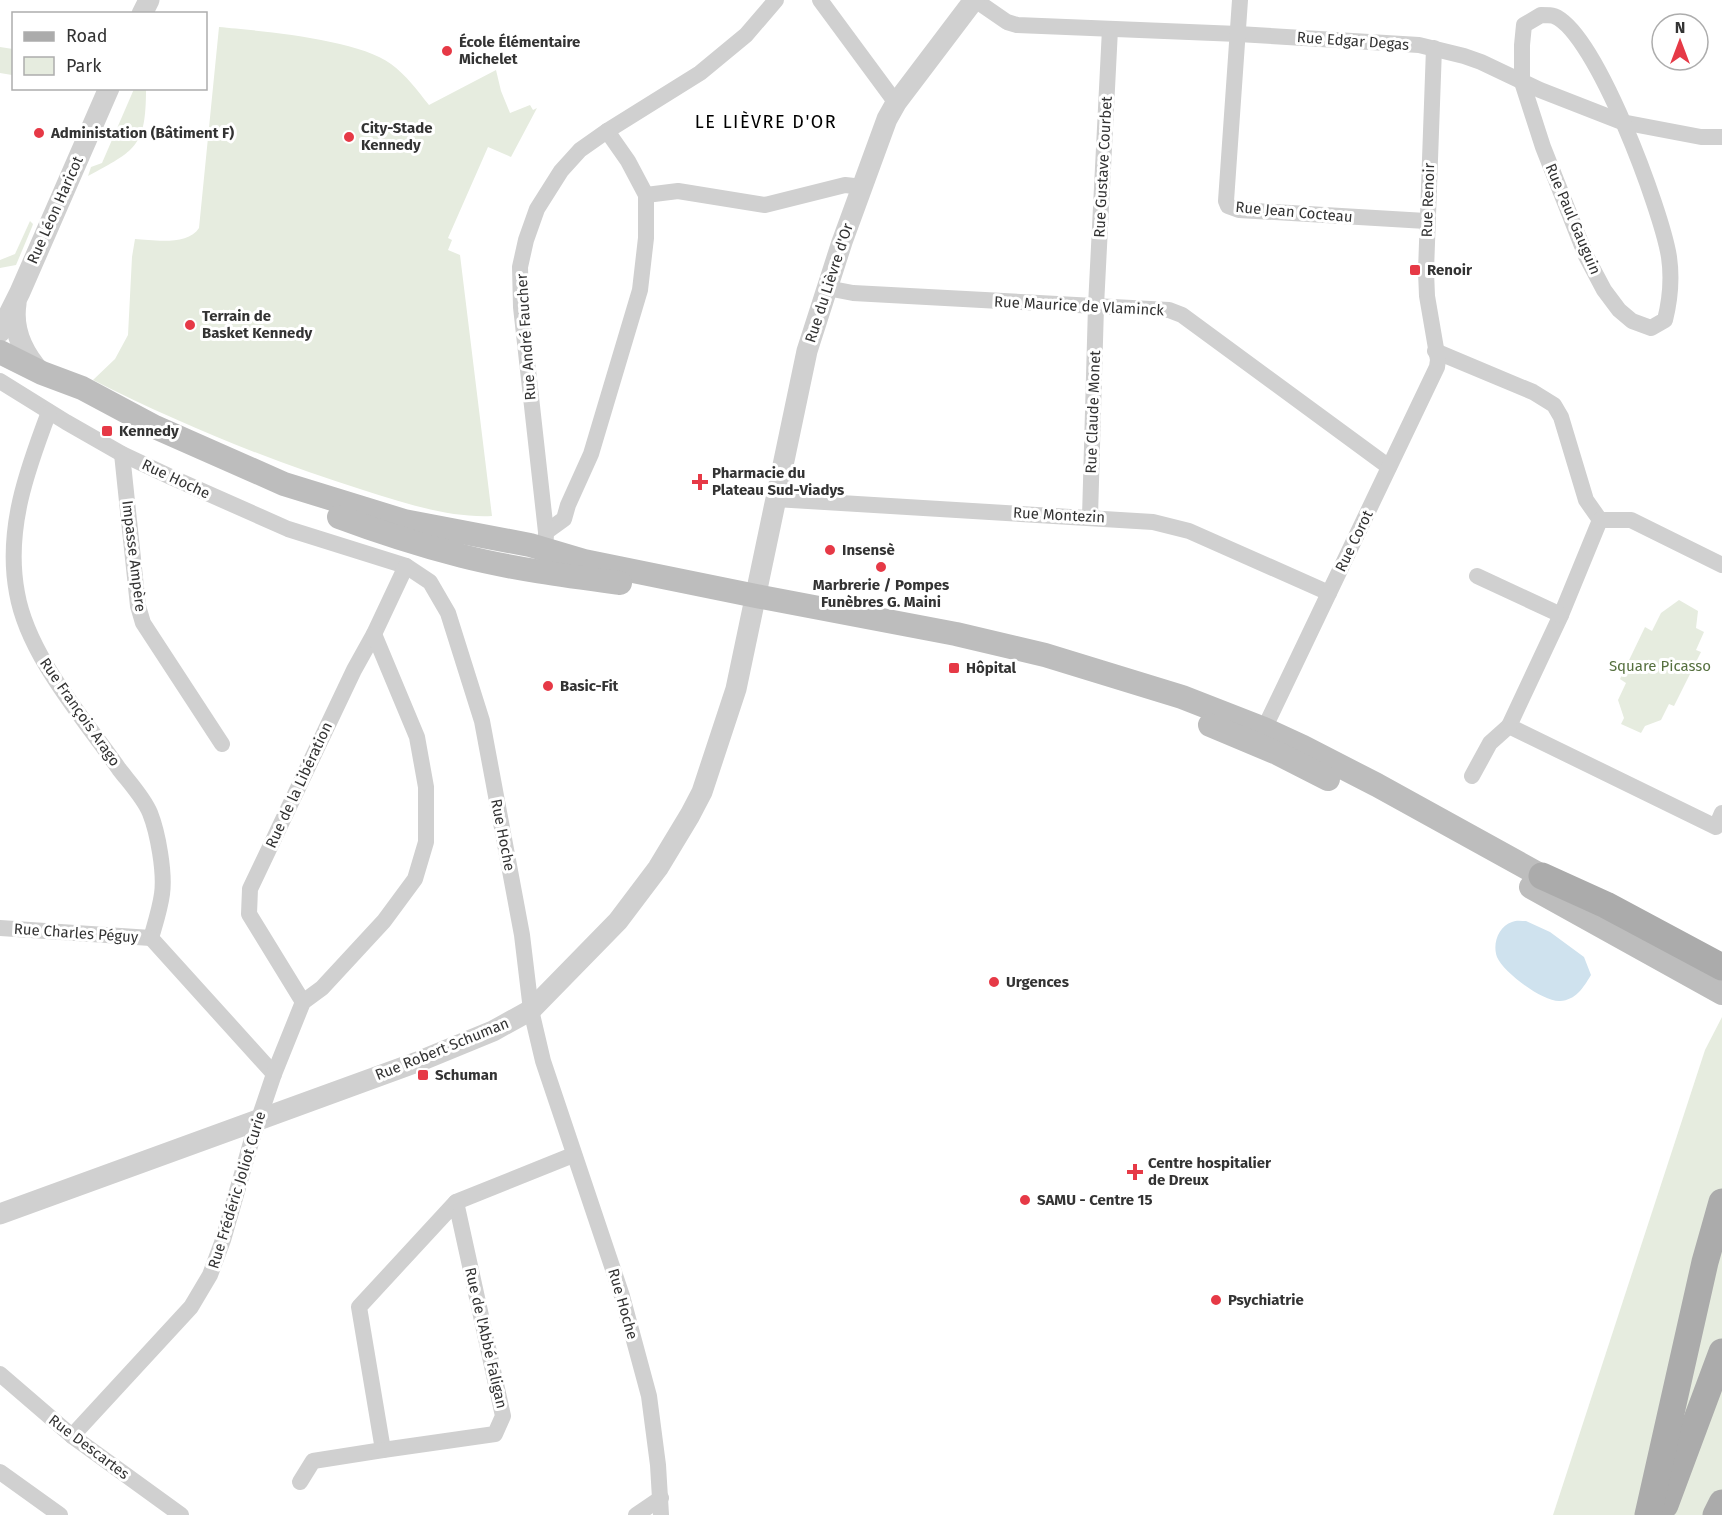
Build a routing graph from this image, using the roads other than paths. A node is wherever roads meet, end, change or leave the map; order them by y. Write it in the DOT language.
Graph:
graph roads {
  1 [pos="776,0"];
  2 [pos="820,0"];
  3 [pos="975,0"];
  4 [pos="1240,0"];
  5 [pos="1110,29"];
  6 [pos="1238,34"];
  7 [pos="1434,48"];
  8 [pos="1522,82"];
  9 [pos="108,90"];
  10 [pos="896,103"];
  11 [pos="1622,122"];
  12 [pos="607,131"];
  13 [pos="1722,137"];
  14 [pos="862,187"];
  15 [pos="646,195"];
  16 [pos="1426,221"];
  17 [pos="827,288"];
  18 [pos="20,292"];
  19 [pos="1096,306"];
  20 [pos="0,332"];
  21 [pos="1435,351"];
  22 [pos="2,361"];
  23 [pos="37,371"];
  24 [pos="0,381"];
  25 [pos="42,407"];
  26 [pos="122,454"];
  27 [pos="1389,467"];
  28 [pos="776,499"];
  29 [pos="1090,517"];
  30 [pos="1600,519"];
  31 [pos="545,551"];
  32 [pos="1722,565"];
  33 [pos="406,567"];
  34 [pos="1477,576"];
  35 [pos="1329,593"];
  36 [pos="755,603"];
  37 [pos="1561,615"];
  38 [pos="374,634"];
  39 [pos="1509,726"];
  40 [pos="1264,729"];
  41 [pos="222,744"];
  42 [pos="1472,776"];
  43 [pos="1722,813"];
  44 [pos="1542,876"];
  45 [pos="0,928"];
  46 [pos="151,938"];
  47 [pos="1722,967"];
  48 [pos="1722,977"];
  49 [pos="1722,993"];
  50 [pos="303,1002"];
  51 [pos="531,1010"];
  52 [pos="274,1074"];
  53 [pos="259,1118"];
  54 [pos="573,1155"];
  55 [pos="456,1202"];
  56 [pos="1722,1203"];
  57 [pos="0,1214"];
  58 [pos="1722,1352"];
  59 [pos="0,1374"];
  60 [pos="1722,1377"];
  61 [pos="72,1436"];
  62 [pos="383,1450"];
  63 [pos="0,1472"];
  64 [pos="300,1482"];
  65 [pos="1722,1503"];
  66 [pos="661,1507"];
  67 [pos="60,1515"];
  68 [pos="182,1515"];
  69 [pos="636,1515"];
  70 [pos="1648,1515"];
  71 [pos="1661,1515"];
  72 [pos="1671,1515"];
  73 [pos="1716,1515"];
  1 -- 12 [label="street, Rue André Faucher"];
  2 -- 10 [label="street"];
  3 -- 5 [label="street, Rue Edgar Degas"];
  3 -- 10 [label="street, Rue du Lièvre d'Or"];
  4 -- 6 [label="street"];
  5 -- 6 [label="street, Rue Edgar Degas"];
  5 -- 19 [label="street, Rue Gustave Courbet"];
  6 -- 7 [label="street, Rue Edgar Degas"];
  6 -- 16 [label="street, Rue Jean Cocteau"];
  7 -- 8 [label="street, Rue Edgar Degas"];
  7 -- 16 [label="street, Rue Renoir"];
  8 -- 11 [label="street, Rue Edgar Degas"];
  8 -- 11 [label="street, Rue Paul Gauguin"];
  8 -- 11 [label="street, Rue Paul Gauguin"];
  9 -- 18 [label="street, Rue Léon Haricot"];
  10 -- 14 [label="street, Rue du Lièvre d'Or"];
  11 -- 13 [label="street, Rue Edgar Degas"];
  12 -- 15 [label="street"];
  12 -- 31 [label="street, Rue André Faucher"];
  14 -- 15 [label="street"];
  14 -- 17 [label="street, Rue du Lièvre d'Or"];
  15 -- 31 [label="street"];
  16 -- 21 [label="street, Rue Renoir"];
  17 -- 19 [label="street, Rue Maurice de Vlaminck"];
  17 -- 28 [label="street, Rue du Lièvre d'Or"];
  18 -- 20 [label="street, Rue Léon Haricot"];
  18 -- 23 [label="street"];
  19 -- 27 [label="street, Rue Maurice de Vlaminck"];
  19 -- 29 [label="street, Rue Claude Monet"];
  21 -- 27 [label="street, Rue Corot"];
  21 -- 30 [label="street"];
  22 -- 23 [label="main road"];
  23 -- 25 [label="street"];
  23 -- 31 [label="main road"];
  24 -- 25 [label="street, Rue Hoche"];
  25 -- 26 [label="street, Rue Hoche"];
  25 -- 46 [label="street, Rue François Arago"];
  26 -- 33 [label="street, Rue Hoche"];
  26 -- 41 [label="street, Impasse Ampère"];
  27 -- 35 [label="street, Rue Corot"];
  28 -- 29 [label="street, Rue Montezin"];
  28 -- 36 [label="street, Rue du Lièvre d'Or"];
  29 -- 35 [label="street, Rue Montezin"];
  30 -- 32 [label="street"];
  30 -- 37 [label="street"];
  31 -- 36 [label="main road"];
  33 -- 38 [label="street, Rue de la Libération"];
  33 -- 51 [label="street, Rue Hoche"];
  34 -- 37 [label="street"];
  35 -- 40 [label="street, Rue Corot"];
  36 -- 40 [label="main road"];
  36 -- 49 [label="main road"];
  36 -- 51 [label="street, Rue Robert Schuman"];
  37 -- 39 [label="street"];
  38 -- 50 [label="street, Rue de la Libération"];
  38 -- 50 [label="street, Rue Frédéric Joliot Curie"];
  39 -- 42 [label="street"];
  39 -- 43 [label="street"];
  40 -- 44 [label="main road"];
  44 -- 47 [label="main road"];
  44 -- 48 [label="main road"];
  45 -- 46 [label="street, Rue Charles Péguy"];
  46 -- 52 [label="street"];
  50 -- 52 [label="street, Rue Frédéric Joliot Curie"];
  51 -- 53 [label="street, Rue Robert Schuman"];
  51 -- 54 [label="street, Rue Hoche"];
  52 -- 53 [label="street, Rue Frédéric Joliot Curie"];
  53 -- 57 [label="street, Rue Robert Schuman"];
  53 -- 61 [label="street, Rue Frédéric Joliot Curie"];
  54 -- 55 [label="street"];
  54 -- 66 [label="street, Rue Hoche"];
  55 -- 62 [label="street"];
  55 -- 62 [label="street, Rue de l'Abbé Faligan"];
  56 -- 70 [label="main road"];
  58 -- 71 [label="main road"];
  59 -- 61 [label="street, Rue Descartes"];
  60 -- 72 [label="main road"];
  61 -- 68 [label="street, Rue Descartes"];
  62 -- 64 [label="street"];
  63 -- 67 [label="street"];
  65 -- 73 [label="main road"];
  66 -- 69 [label="street"];
}
